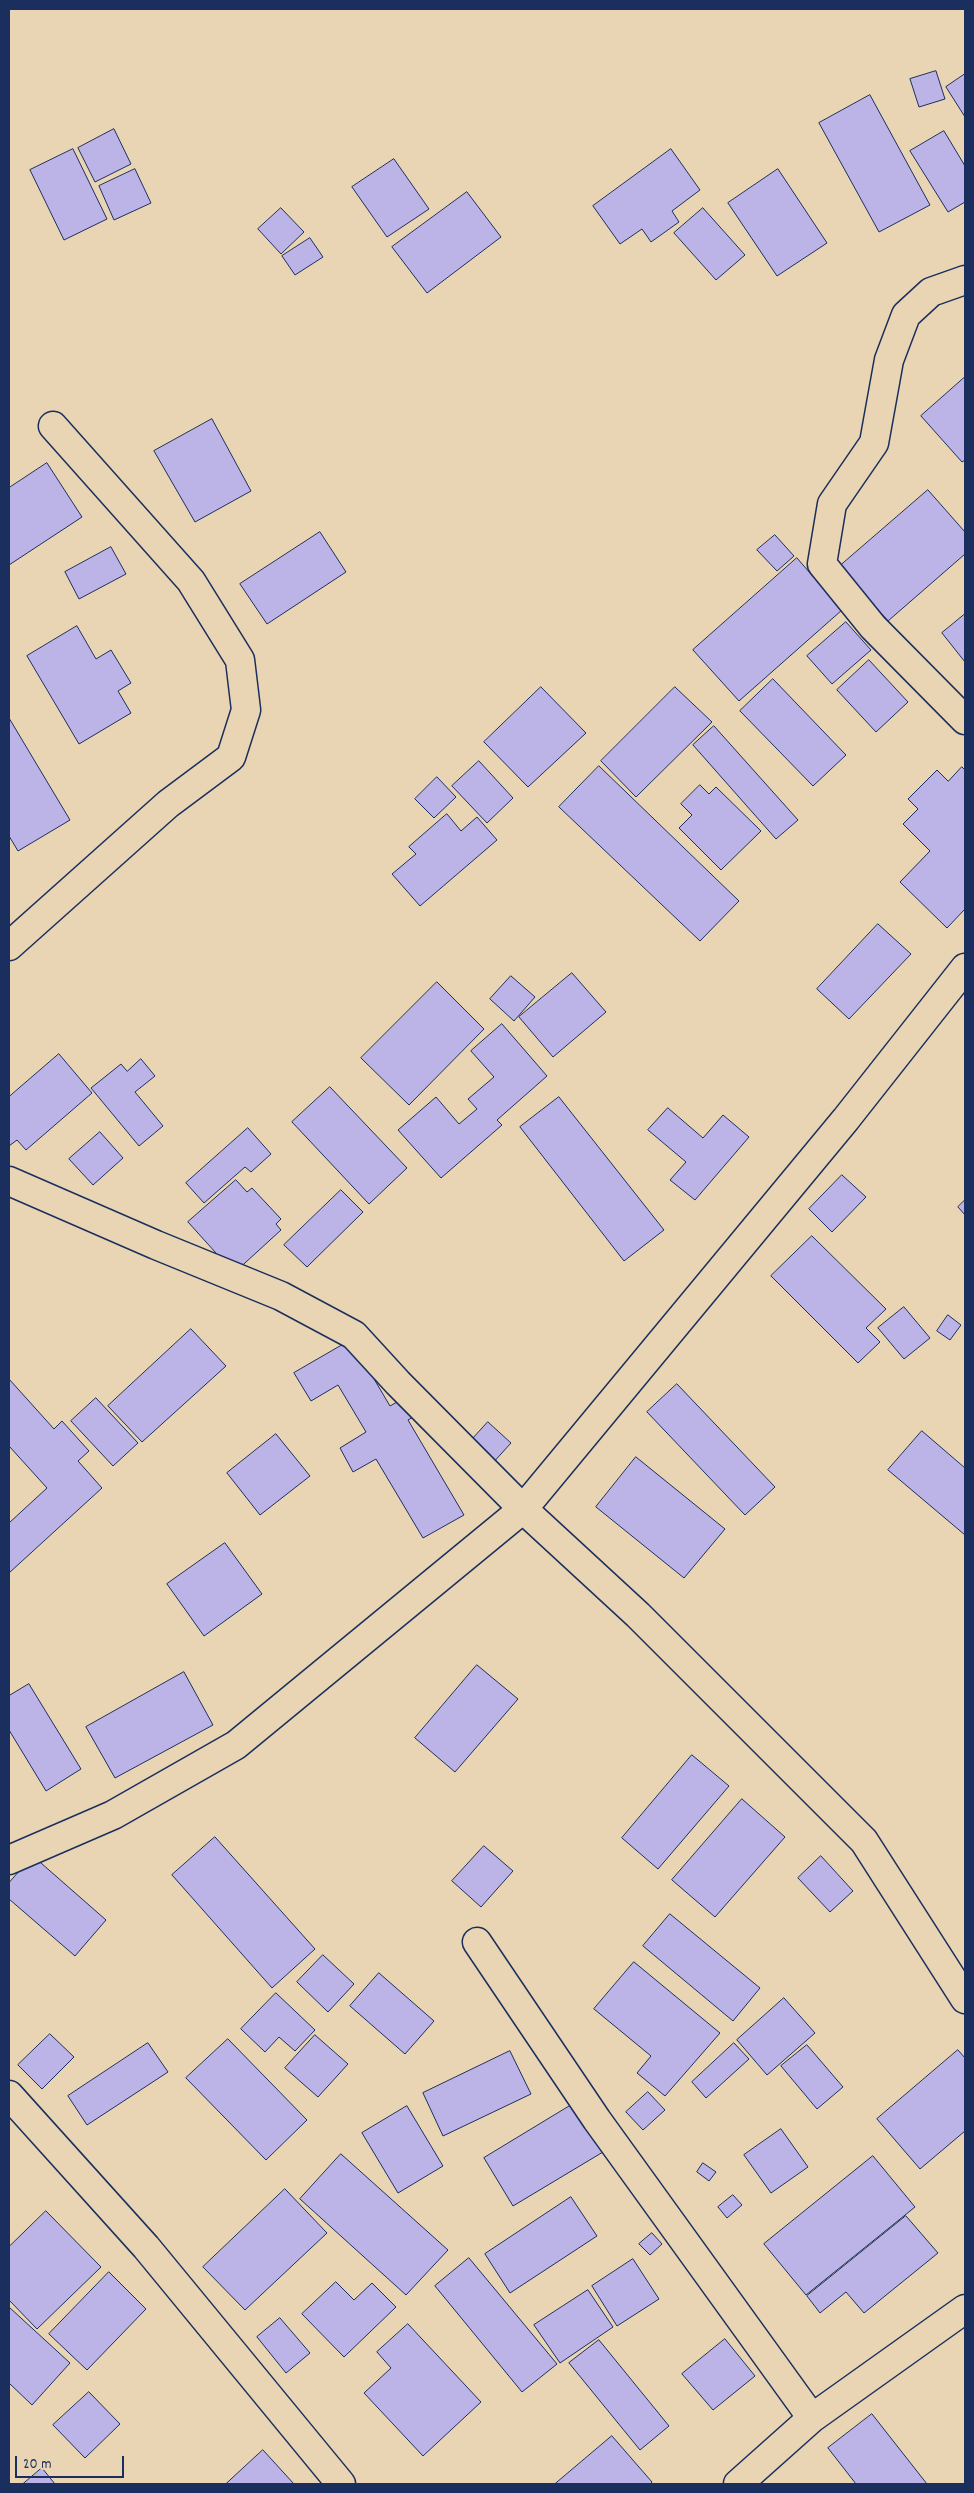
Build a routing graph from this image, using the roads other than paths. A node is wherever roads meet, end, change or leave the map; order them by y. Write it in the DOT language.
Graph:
graph roads {
  1 [pos="965,280"];
  2 [pos="53,426"];
  3 [pos="965,720"];
  4 [pos="9,946"];
  5 [pos="965,968"];
  6 [pos="9,1181"];
  7 [pos="523,1509"];
  8 [pos="9,1860"];
  9 [pos="477,1942"];
  10 [pos="965,1999"];
  11 [pos="9,2095"];
  12 [pos="965,2309"];
  13 [pos="812,2418"];
  14 [pos="341,2484"];
  15 [pos="738,2484"];
  1 -- 3 [label="street"];
  2 -- 4 [label="street"];
  5 -- 7 [label="street"];
  6 -- 7 [label="street"];
  7 -- 8 [label="street"];
  7 -- 10 [label="street"];
  9 -- 13 [label="street"];
  11 -- 14 [label="street"];
  12 -- 13 [label="street"];
  13 -- 15 [label="street"];
}
